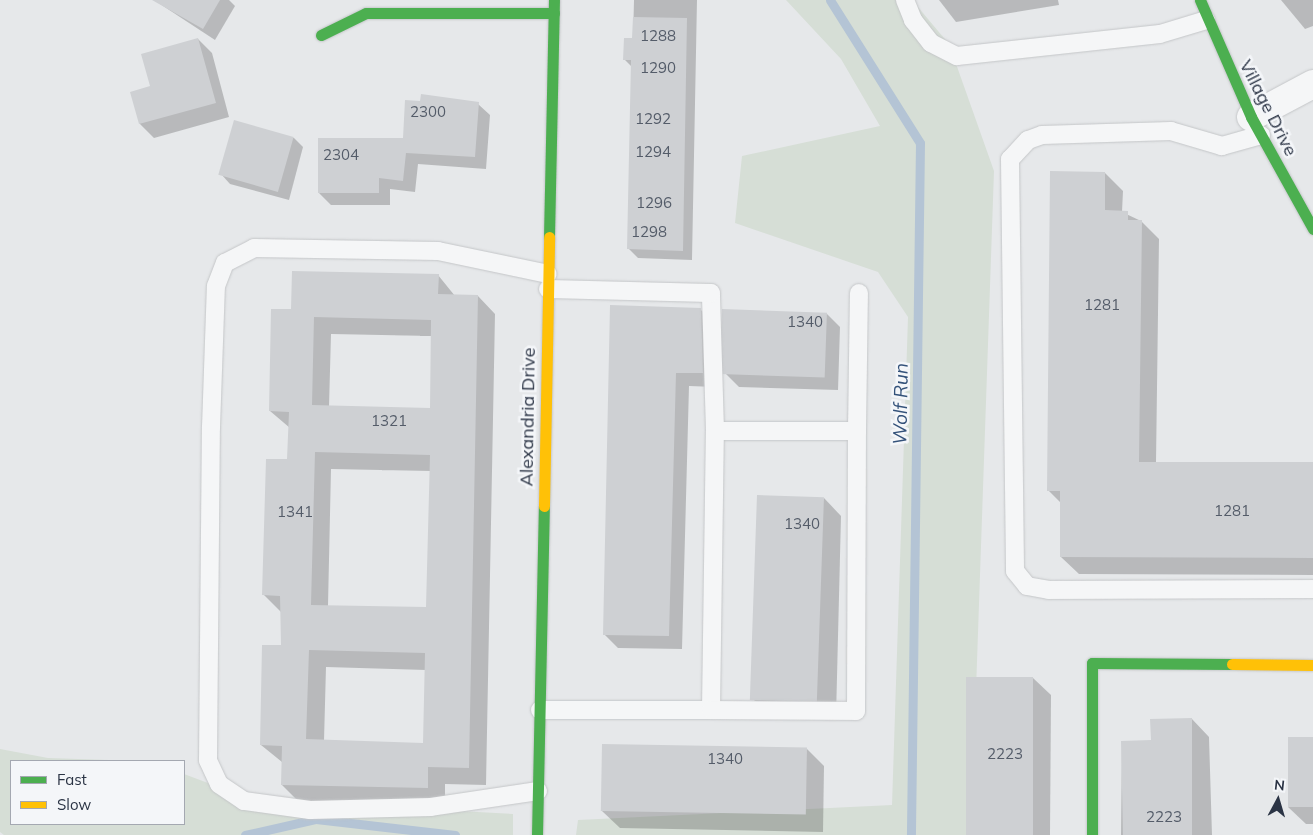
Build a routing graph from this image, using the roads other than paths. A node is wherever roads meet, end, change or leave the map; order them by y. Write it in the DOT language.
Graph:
graph roads {
  1 [pos="554,0"];
  2 [pos="905,0"];
  3 [pos="1200,0"];
  4 [pos="554,13"];
  5 [pos="1206,20"];
  6 [pos="321,35"];
  7 [pos="1313,84"];
  8 [pos="1256,126"];
  9 [pos="1313,229"];
  10 [pos="548,282"];
  11 [pos="859,293"];
  12 [pos="715,431"];
  13 [pos="857,431"];
  14 [pos="1313,589"];
  15 [pos="1313,665"];
  16 [pos="540,710"];
  17 [pos="711,710"];
  18 [pos="538,791"];
  19 [pos="537,835"];
  20 [pos="1092,835"];
  1 -- 4 [label="street, Alexandria Drive"];
  2 -- 5 [label="lane"];
  3 -- 5 [label="street, Village Drive"];
  4 -- 6 [label="street"];
  4 -- 10 [label="street, Alexandria Drive"];
  5 -- 8 [label="street, Village Drive"];
  7 -- 8 [label="street"];
  8 -- 9 [label="street, Village Drive"];
  8 -- 14 [label="lane"];
  10 -- 12 [label="lane"];
  10 -- 16 [label="street, Alexandria Drive"];
  10 -- 18 [label="lane"];
  11 -- 13 [label="lane"];
  12 -- 13 [label="lane"];
  12 -- 17 [label="lane"];
  13 -- 17 [label="lane"];
  15 -- 20 [label="street"];
  16 -- 17 [label="lane"];
  16 -- 18 [label="street, Alexandria Drive"];
  18 -- 19 [label="street, Alexandria Drive"];
}
